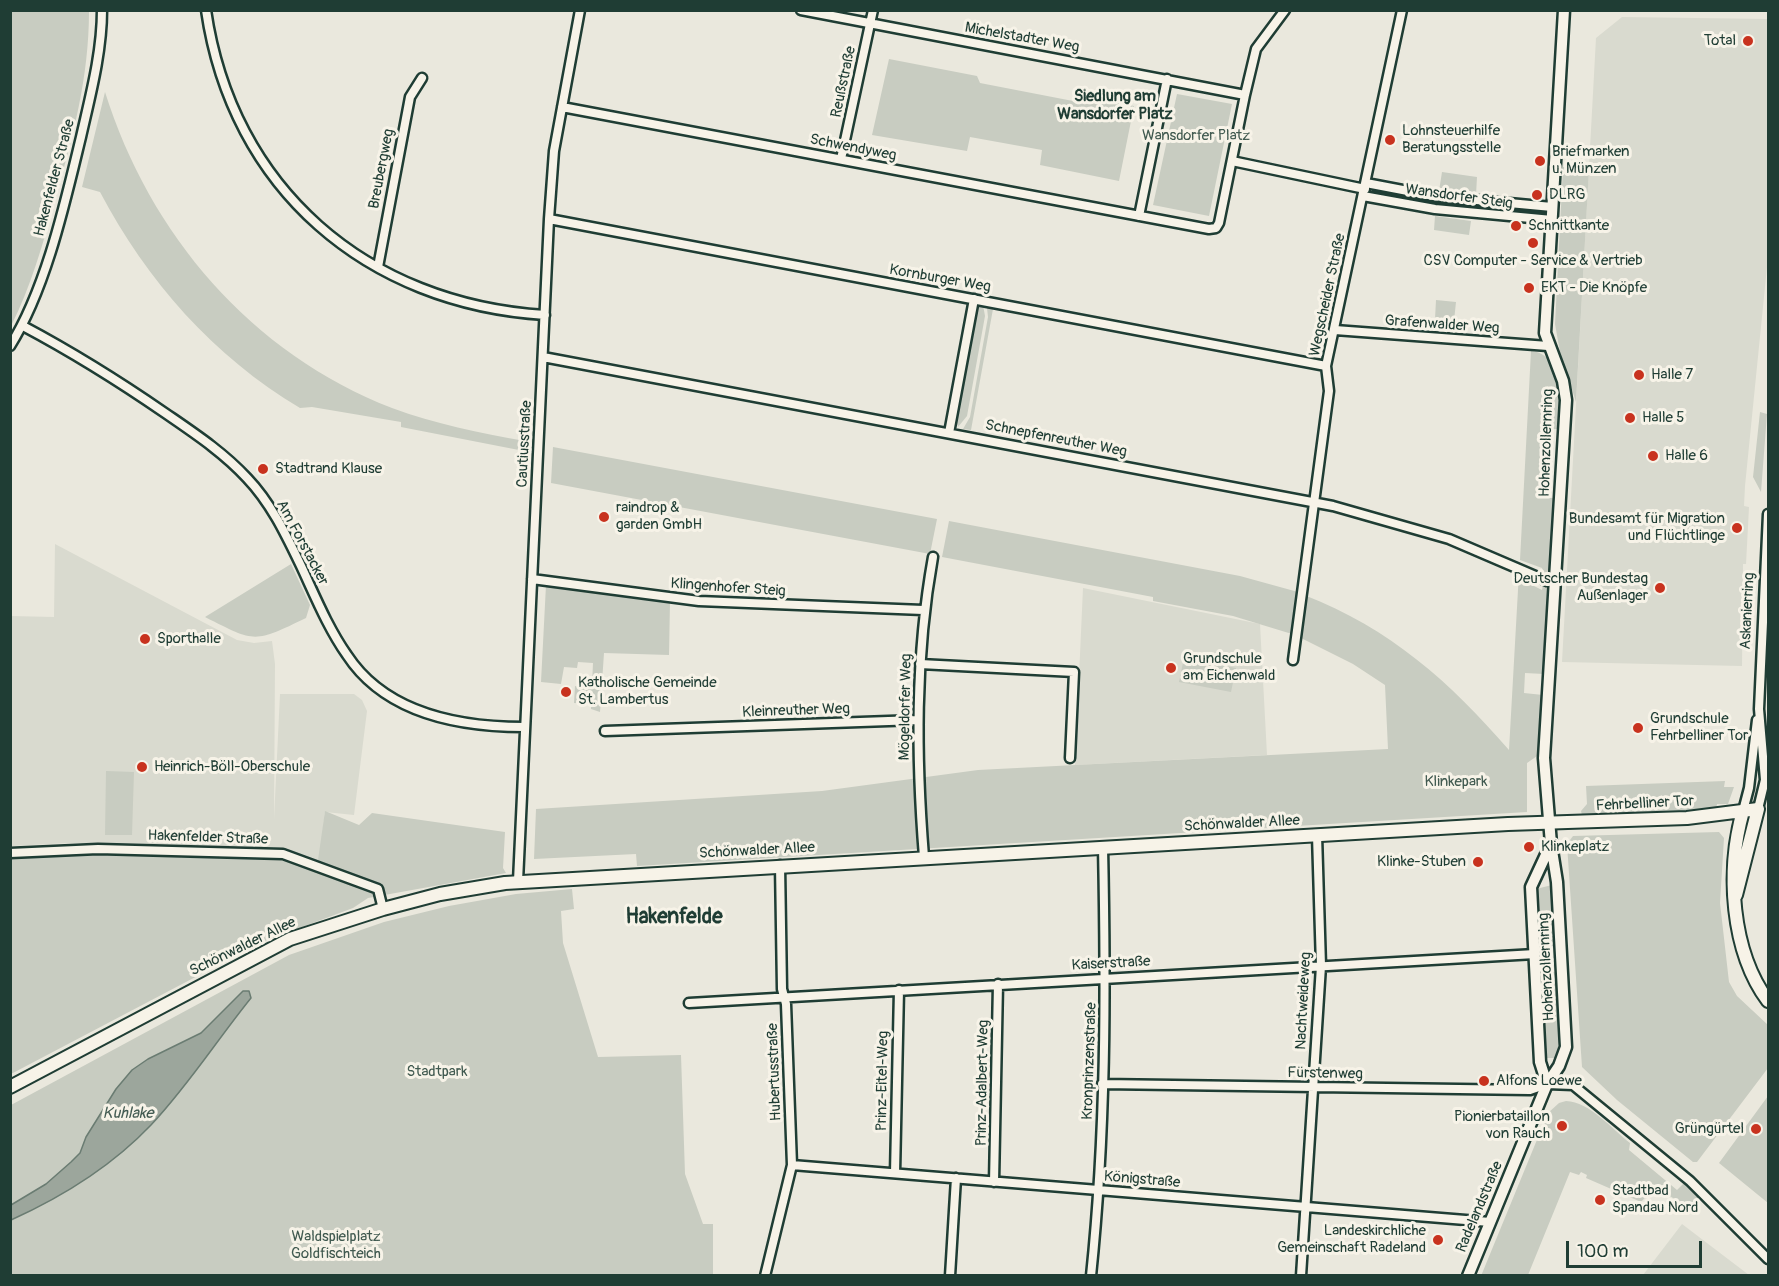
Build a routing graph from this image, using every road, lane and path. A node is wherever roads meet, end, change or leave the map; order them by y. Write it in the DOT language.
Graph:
graph roads {
  1 [pos="102,10"];
  2 [pos="206,10"];
  3 [pos="580,10"];
  4 [pos="801,10"];
  5 [pos="873,10"];
  6 [pos="1285,10"];
  7 [pos="1402,10"];
  8 [pos="1564,10"];
  9 [pos="870,24"];
  10 [pos="422,78"];
  11 [pos="1167,79"];
  12 [pos="1245,95"];
  13 [pos="562,107"];
  14 [pos="841,159"];
  15 [pos="1232,162"];
  16 [pos="1365,189"];
  17 [pos="1552,207"];
  18 [pos="1139,216"];
  19 [pos="549,219"];
  20 [pos="1552,220"];
  21 [pos="378,267"];
  22 [pos="974,300"];
  23 [pos="545,315"];
  24 [pos="23,326"];
  25 [pos="1335,330"];
  26 [pos="10,346"];
  27 [pos="1548,346"];
  28 [pos="543,357"];
  29 [pos="1326,366"];
  30 [pos="949,433"];
  31 [pos="1314,501"];
  32 [pos="1768,514"];
  33 [pos="933,557"];
  34 [pos="532,579"];
  35 [pos="1555,582"];
  36 [pos="923,610"];
  37 [pos="1293,660"];
  38 [pos="920,664"];
  39 [pos="1759,709"];
  40 [pos="917,720"];
  41 [pos="524,728"];
  42 [pos="605,731"];
  43 [pos="1070,758"];
  44 [pos="1763,808"];
  45 [pos="1743,812"];
  46 [pos="1549,822"];
  47 [pos="1317,835"];
  48 [pos="1551,844"];
  49 [pos="1102,847"];
  50 [pos="10,853"];
  51 [pos="924,857"];
  52 [pos="780,865"];
  53 [pos="518,882"];
  54 [pos="1736,895"];
  55 [pos="383,909"];
  56 [pos="1535,954"];
  57 [pos="1321,966"];
  58 [pos="1106,978"];
  59 [pos="998,984"];
  60 [pos="899,990"];
  61 [pos="784,997"];
  62 [pos="1768,1001"];
  63 [pos="689,1003"];
  64 [pos="1102,1084"];
  65 [pos="1547,1084"];
  66 [pos="10,1087"];
  67 [pos="1313,1088"];
  68 [pos="792,1165"];
  69 [pos="895,1173"];
  70 [pos="956,1179"];
  71 [pos="994,1182"];
  72 [pos="1099,1190"];
  73 [pos="1305,1206"];
  74 [pos="1490,1222"];
  75 [pos="1768,1259"];
  76 [pos="765,1275"];
  77 [pos="950,1275"];
  78 [pos="1091,1275"];
  79 [pos="1301,1275"];
  80 [pos="1468,1275"];
  1 -- 24 [label="street, Hakenfelder Straße"];
  2 -- 21 [label="street"];
  3 -- 13 [label="street, Cautiusstraße"];
  4 -- 9 [label="street, Michelstadter Weg"];
  5 -- 9 [label="street, Reußstraße"];
  6 -- 12 [label="street"];
  7 -- 16 [label="street, Wegscheider Straße"];
  8 -- 17 [label="street, Hohenzollernring"];
  9 -- 11 [label="street, Michelstadter Weg"];
  9 -- 14 [label="street, Reußstraße"];
  10 -- 21 [label="street, Breubergweg"];
  11 -- 12 [label="street"];
  11 -- 18 [label="street"];
  12 -- 15 [label="street"];
  13 -- 14 [label="street, Schwendyweg"];
  13 -- 19 [label="street, Cautiusstraße"];
  14 -- 18 [label="street, Schwendyweg"];
  15 -- 16 [label="street, Wansdorfer Steig"];
  15 -- 18 [label="street"];
  16 -- 17 [label="street, Wansdorfer Steig"];
  16 -- 20 [label="street, Wansdorfer Steig"];
  16 -- 25 [label="street, Wegscheider Straße"];
  17 -- 20 [label="street, Hohenzollernring"];
  19 -- 22 [label="street, Kornburger Weg"];
  19 -- 23 [label="street, Cautiusstraße"];
  20 -- 27 [label="street, Hohenzollernring"];
  21 -- 23 [label="street"];
  22 -- 29 [label="street, Kornburger Weg"];
  22 -- 30 [label="street"];
  23 -- 28 [label="street, Cautiusstraße"];
  24 -- 26 [label="street, Hakenfelder Straße"];
  24 -- 41 [label="street, Am Forstacker"];
  25 -- 27 [label="street, Grafenwalder Weg"];
  25 -- 29 [label="street, Wegscheider Straße"];
  27 -- 35 [label="street, Hohenzollernring"];
  28 -- 30 [label="street, Schnepfenreuther Weg"];
  28 -- 34 [label="street, Cautiusstraße"];
  29 -- 31 [label="street, Wegscheider Straße"];
  30 -- 31 [label="street, Schnepfenreuther Weg"];
  31 -- 35 [label="street, Schnepfenreuther Weg"];
  31 -- 37 [label="street, Wegscheider Straße"];
  32 -- 39 [label="street, Askanierring"];
  33 -- 36 [label="street, Mögeldorfer Weg"];
  34 -- 36 [label="street, Klingenhofer Steig"];
  34 -- 41 [label="street, Cautiusstraße"];
  35 -- 46 [label="street, Hohenzollernring"];
  36 -- 38 [label="street, Mögeldorfer Weg"];
  38 -- 40 [label="street, Mögeldorfer Weg"];
  38 -- 43 [label="street"];
  39 -- 44 [label="street, Askanierring"];
  39 -- 45 [label="street, Askanierring"];
  40 -- 42 [label="street, Kleinreuther Weg"];
  40 -- 51 [label="street, Mögeldorfer Weg"];
  41 -- 53 [label="street, Cautiusstraße"];
  44 -- 45 [label="main road, Fehrbelliner Tor"];
  44 -- 54 [label="main road, Askanierring"];
  45 -- 46 [label="main road, Fehrbelliner Tor"];
  45 -- 54 [label="main road, Askanierring"];
  46 -- 47 [label="main road, Schönwalder Allee"];
  46 -- 48 [label="street, Hohenzollernring"];
  47 -- 49 [label="main road, Schönwalder Allee"];
  47 -- 57 [label="street, Nachtweideweg"];
  48 -- 56 [label="street, Hohenzollernring"];
  48 -- 65 [label="street, Hohenzollernring"];
  49 -- 51 [label="main road, Schönwalder Allee"];
  49 -- 58 [label="street, Kronprinzenstraße"];
  50 -- 55 [label="street, Hakenfelder Straße"];
  51 -- 52 [label="main road, Schönwalder Allee"];
  52 -- 53 [label="main road, Schönwalder Allee"];
  52 -- 61 [label="street, Hubertusstraße"];
  53 -- 55 [label="main road, Schönwalder Allee"];
  54 -- 62 [label="main road, Askanierring"];
  55 -- 66 [label="main road, Schönwalder Allee"];
  56 -- 57 [label="street, Kaiserstraße"];
  56 -- 65 [label="street, Hohenzollernring"];
  57 -- 58 [label="street, Kaiserstraße"];
  57 -- 67 [label="street, Nachtweideweg"];
  58 -- 59 [label="street, Kaiserstraße"];
  58 -- 64 [label="street, Kronprinzenstraße"];
  59 -- 60 [label="street, Kaiserstraße"];
  59 -- 71 [label="street, Prinz-Adalbert-Weg"];
  60 -- 61 [label="street, Kaiserstraße"];
  60 -- 69 [label="street, Prinz-Eitel-Weg"];
  61 -- 63 [label="street, Kaiserstraße"];
  61 -- 68 [label="street, Hubertusstraße"];
  64 -- 67 [label="street, Fürstenweg"];
  64 -- 72 [label="street, Kronprinzenstraße"];
  65 -- 67 [label="street, Fürstenweg"];
  65 -- 74 [label="street, Radelandstraße"];
  65 -- 75 [label="street"];
  67 -- 73 [label="street, Nachtweideweg"];
  68 -- 69 [label="street, Königstraße"];
  68 -- 76 [label="street, Hubertusstraße"];
  69 -- 70 [label="street, Königstraße"];
  70 -- 71 [label="street, Königstraße"];
  70 -- 77 [label="street"];
  71 -- 72 [label="street, Königstraße"];
  72 -- 73 [label="street, Königstraße"];
  72 -- 78 [label="street, Kronprinzenstraße"];
  73 -- 74 [label="street, Königstraße"];
  73 -- 79 [label="street, Nachtweideweg"];
  74 -- 80 [label="street, Radelandstraße"];
}
